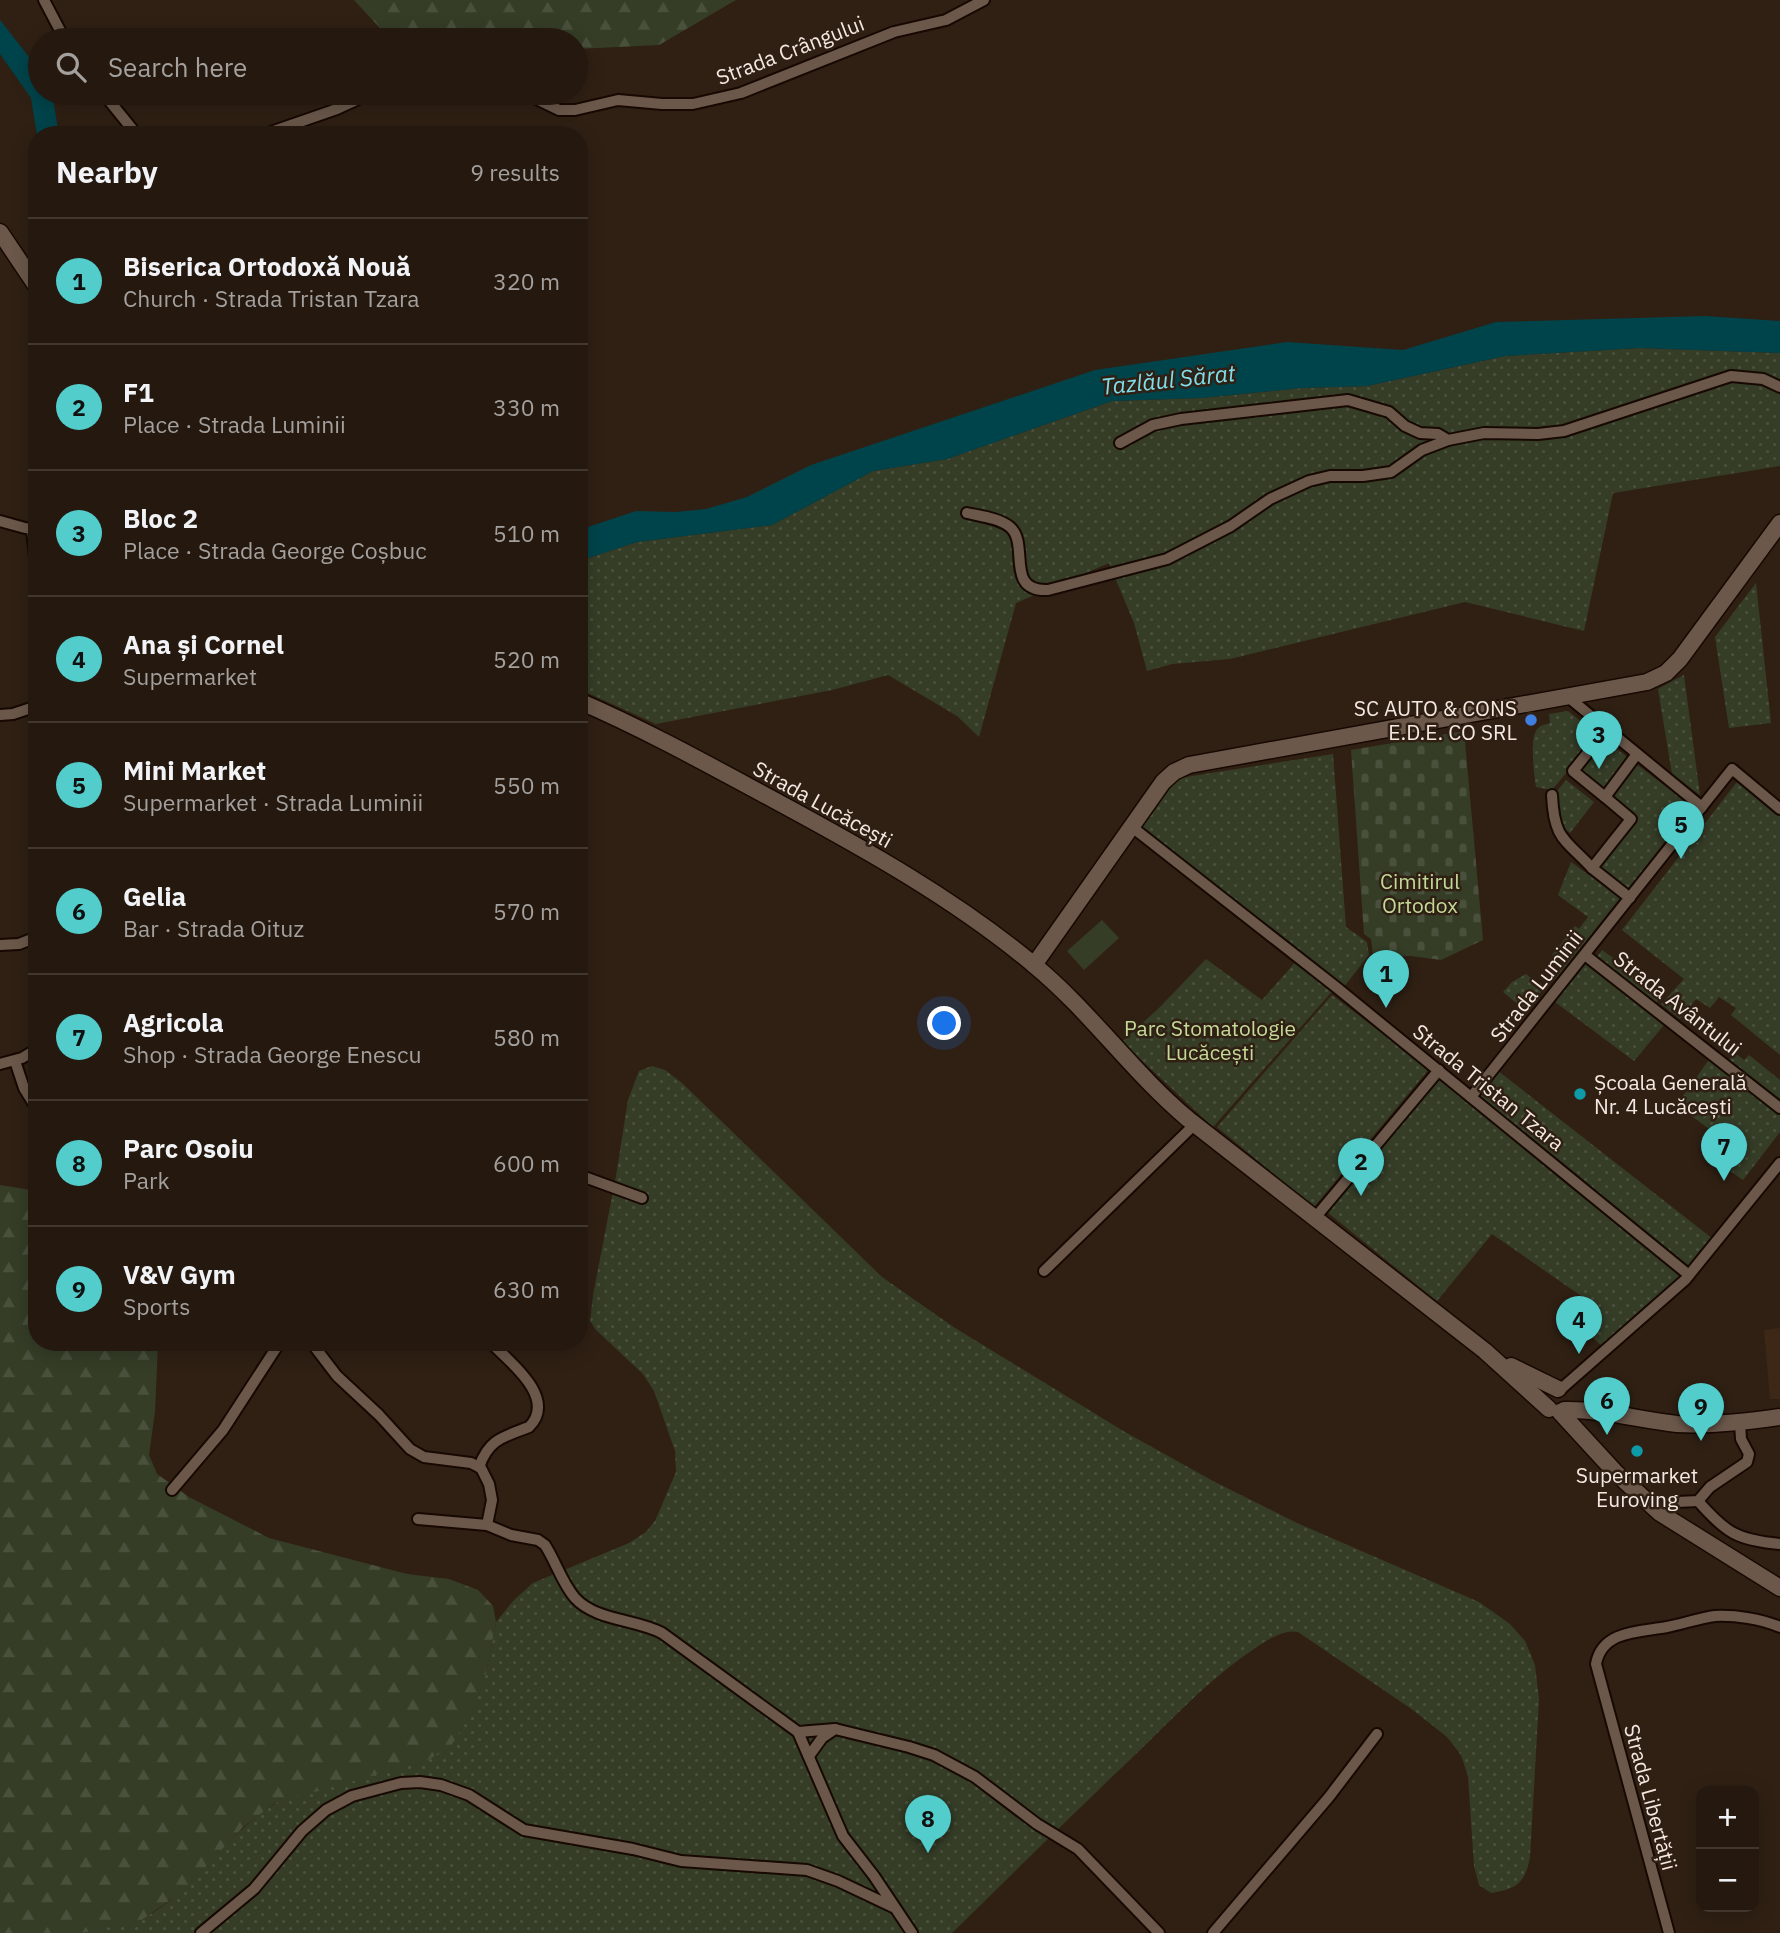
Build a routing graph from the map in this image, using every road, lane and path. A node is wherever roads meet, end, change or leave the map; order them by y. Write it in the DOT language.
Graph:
graph roads {
  1 [pos="44,0"];
  2 [pos="984,0"];
  3 [pos="59,28"];
  4 [pos="113,105"];
  5 [pos="346,105"];
  6 [pos="549,105"];
  7 [pos="130,126"];
  8 [pos="288,126"];
  9 [pos="0,232"];
  10 [pos="28,274"];
  11 [pos="1780,387"];
  12 [pos="1448,440"];
  13 [pos="1120,443"];
  14 [pos="967,513"];
  15 [pos="0,521"];
  16 [pos="1780,523"];
  17 [pos="28,528"];
  18 [pos="1568,697"];
  19 [pos="588,705"];
  20 [pos="28,709"];
  21 [pos="0,715"];
  22 [pos="1606,729"];
  23 [pos="1637,754"];
  24 [pos="1552,795"];
  25 [pos="1605,797"];
  26 [pos="1702,807"];
  27 [pos="1780,809"];
  28 [pos="1132,827"];
  29 [pos="1592,868"];
  30 [pos="1630,898"];
  31 [pos="28,940"];
  32 [pos="0,946"];
  33 [pos="1585,954"];
  34 [pos="1034,965"];
  35 [pos="28,1054"];
  36 [pos="15,1061"];
  37 [pos="0,1064"];
  38 [pos="1439,1070"];
  39 [pos="28,1094"];
  40 [pos="1471,1097"];
  41 [pos="1780,1108"];
  42 [pos="1194,1125"];
  43 [pos="1780,1163"];
  44 [pos="588,1178"];
  45 [pos="642,1198"];
  46 [pos="1314,1219"];
  47 [pos="1044,1271"];
  48 [pos="1689,1275"];
  49 [pos="274,1351"];
  50 [pos="318,1351"];
  51 [pos="498,1351"];
  52 [pos="1485,1351"];
  53 [pos="1562,1390"];
  54 [pos="1558,1410"];
  55 [pos="1617,1414"];
  56 [pos="1780,1418"];
  57 [pos="1740,1423"];
  58 [pos="479,1467"];
  59 [pos="172,1490"];
  60 [pos="1698,1501"];
  61 [pos="1660,1513"];
  62 [pos="418,1519"];
  63 [pos="487,1525"];
  64 [pos="1780,1544"];
  65 [pos="1780,1588"];
  66 [pos="1780,1627"];
  67 [pos="835,1729"];
  68 [pos="798,1732"];
  69 [pos="1377,1734"];
  70 [pos="809,1756"];
  71 [pos="894,1907"];
  72 [pos="201,1933"];
  73 [pos="912,1933"];
  74 [pos="1159,1933"];
  75 [pos="1213,1933"];
  76 [pos="1669,1933"];
  1 -- 3 [label="street"];
  2 -- 6 [label="street, Strada Crângului"];
  4 -- 7 [label="street"];
  5 -- 8 [label="street"];
  9 -- 10 [label="main road"];
  11 -- 12 [label="street"];
  12 -- 13 [label="street"];
  12 -- 14 [label="street"];
  15 -- 17 [label="street"];
  16 -- 18 [label="main road"];
  18 -- 22 [label="street"];
  18 -- 28 [label="main road"];
  19 -- 34 [label="main road, Strada Lucăcești"];
  20 -- 21 [label="street"];
  22 -- 23 [label="street"];
  22 -- 25 [label="street"];
  23 -- 25 [label="street"];
  23 -- 26 [label="street"];
  24 -- 29 [label="street"];
  25 -- 29 [label="street"];
  26 -- 27 [label="street, Strada Luminii"];
  26 -- 30 [label="street, Strada Luminii"];
  28 -- 34 [label="main road"];
  28 -- 38 [label="street, Strada Tristan Tzara"];
  29 -- 30 [label="street"];
  30 -- 33 [label="street, Strada Luminii"];
  31 -- 32 [label="street"];
  33 -- 40 [label="street, Strada Luminii"];
  33 -- 41 [label="street, Strada Avântului"];
  34 -- 42 [label="main road, Strada Lucăcești"];
  35 -- 36 [label="street"];
  36 -- 37 [label="street"];
  36 -- 39 [label="street"];
  38 -- 40 [label="street, Strada Tristan Tzara"];
  38 -- 46 [label="street"];
  40 -- 48 [label="street, Strada Tristan Tzara"];
  42 -- 46 [label="main road, Strada Lucăcești"];
  42 -- 47 [label="street"];
  43 -- 48 [label="street"];
  44 -- 45 [label="street"];
  46 -- 52 [label="main road, Strada Lucăcești"];
  48 -- 53 [label="street"];
  49 -- 59 [label="street"];
  50 -- 58 [label="street"];
  51 -- 58 [label="street"];
  52 -- 53 [label="main road"];
  52 -- 54 [label="main road"];
  53 -- 54 [label="main road"];
  53 -- 55 [label="main road"];
  54 -- 55 [label="main road"];
  54 -- 61 [label="main road"];
  55 -- 57 [label="main road"];
  56 -- 57 [label="main road"];
  57 -- 60 [label="street"];
  58 -- 63 [label="street"];
  60 -- 61 [label="street"];
  60 -- 64 [label="street"];
  61 -- 65 [label="main road"];
  62 -- 63 [label="street"];
  63 -- 68 [label="street"];
  66 -- 76 [label="street, Strada Libertății"];
  67 -- 68 [label="street"];
  67 -- 70 [label="street"];
  67 -- 74 [label="street"];
  68 -- 70 [label="street"];
  69 -- 75 [label="street"];
  70 -- 71 [label="street"];
  71 -- 72 [label="street"];
  71 -- 73 [label="street"];
}
